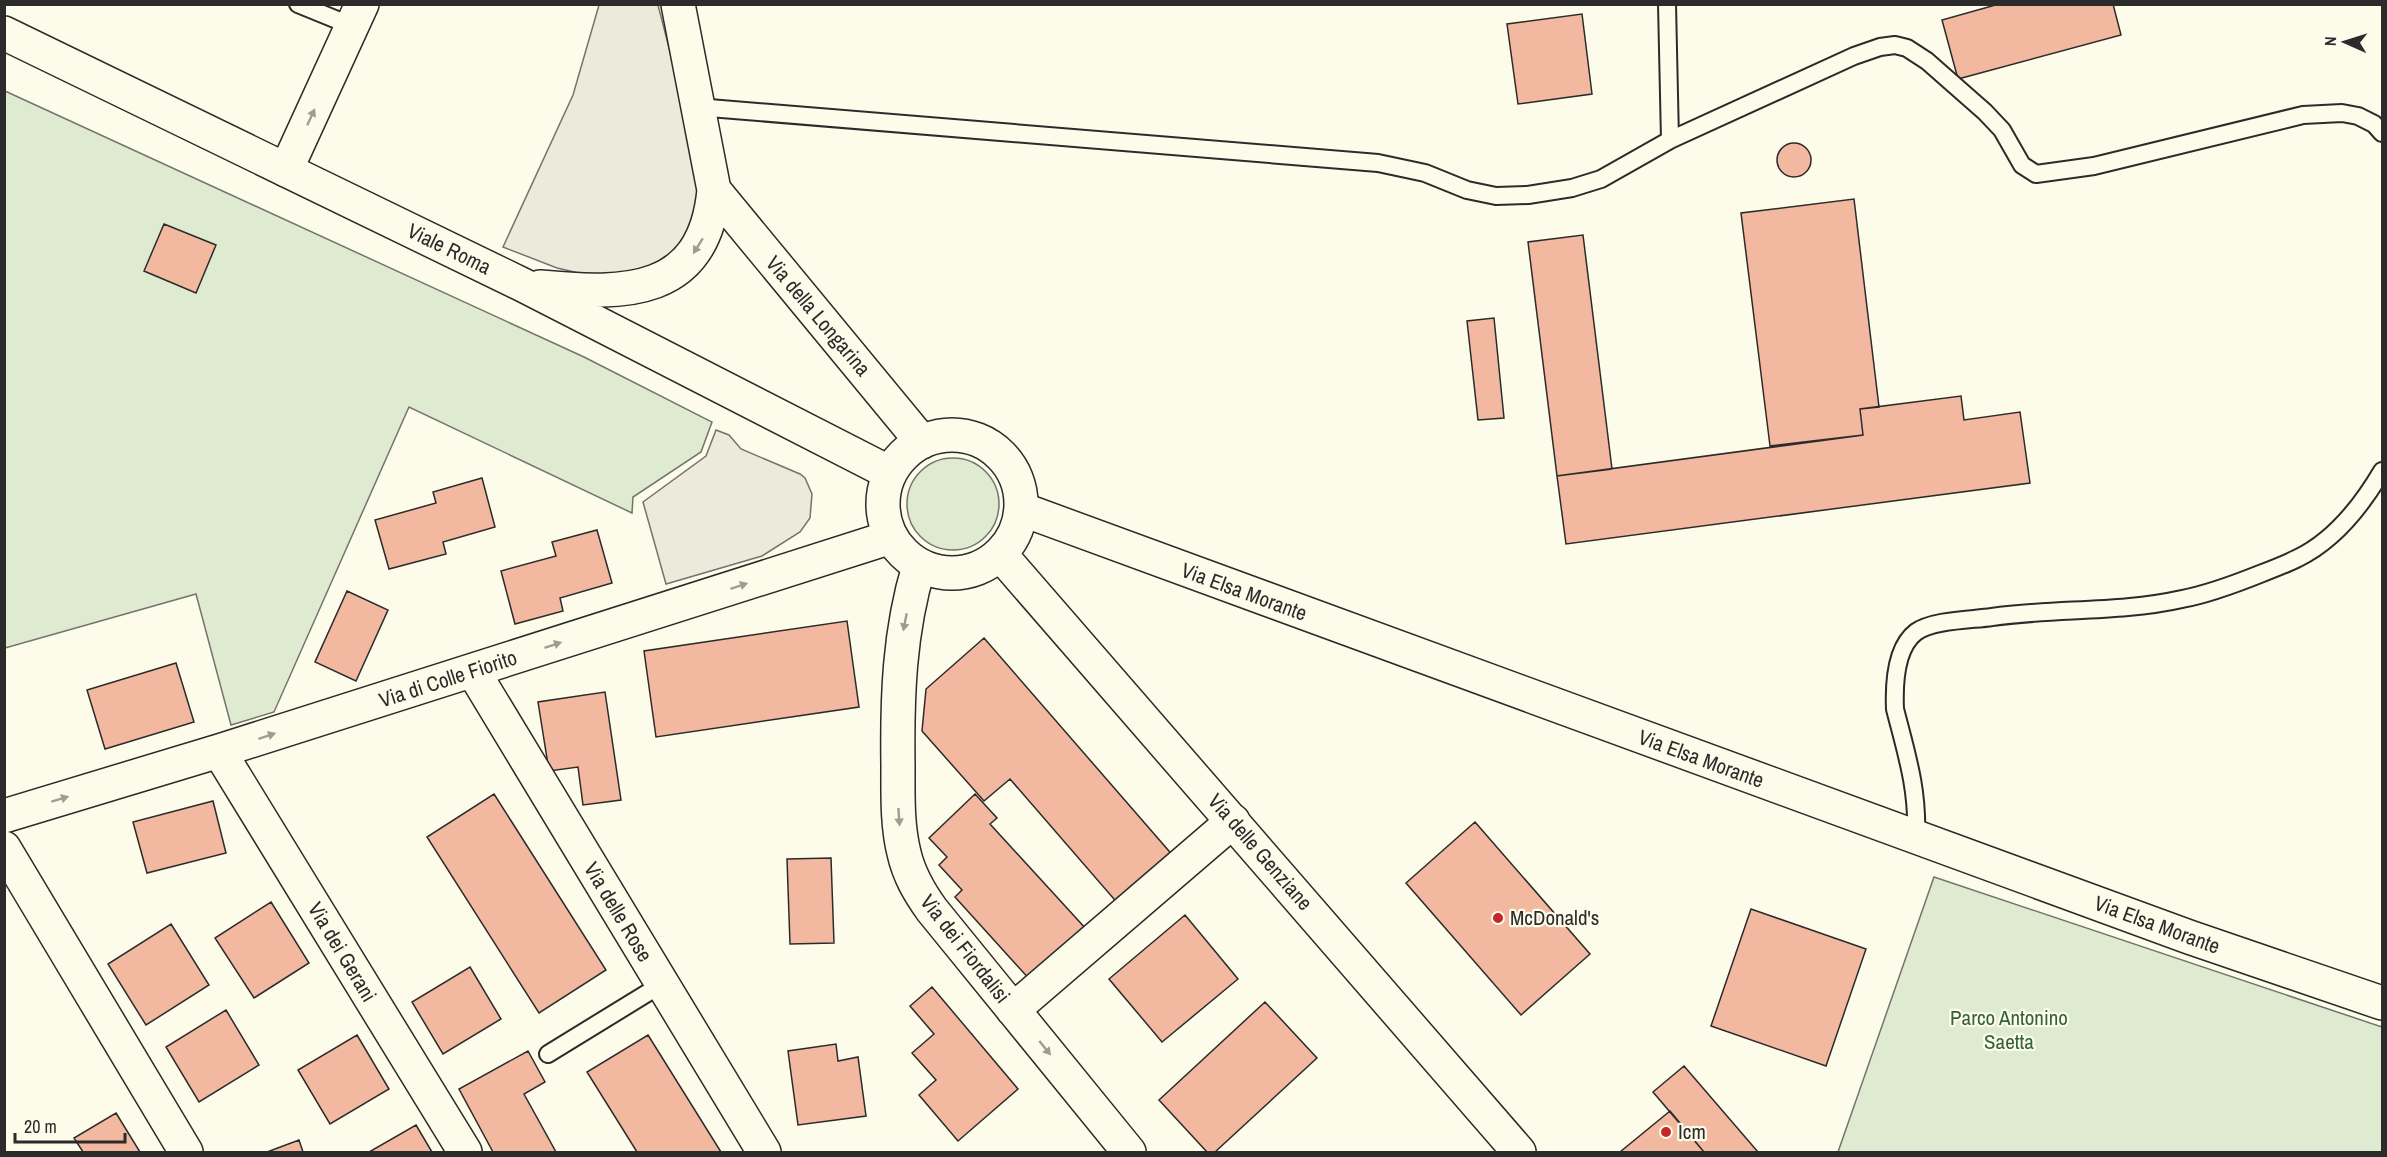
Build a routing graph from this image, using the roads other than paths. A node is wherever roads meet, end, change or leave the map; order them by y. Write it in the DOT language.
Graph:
graph roads {
  1 [pos="298,4"];
  2 [pos="678,4"];
  3 [pos="1667,4"];
  4 [pos="357,15"];
  5 [pos="4,33"];
  6 [pos="696,106"];
  7 [pos="2382,133"];
  8 [pos="1670,140"];
  9 [pos="286,170"];
  10 [pos="714,190"];
  11 [pos="523,285"];
  12 [pos="922,442"];
  13 [pos="2382,471"];
  14 [pos="890,473"];
  15 [pos="1021,509"];
  16 [pos="891,537"];
  17 [pos="1000,554"];
  18 [pos="919,566"];
  19 [pos="472,671"];
  20 [pos="219,751"];
  21 [pos="4,816"];
  22 [pos="1233,821"];
  23 [pos="1916,837"];
  24 [pos="4,848"];
  25 [pos="662,984"];
  26 [pos="2382,1003"];
  27 [pos="1013,1010"];
  28 [pos="548,1054"];
  29 [pos="186,1152"];
  30 [pos="465,1152"];
  31 [pos="764,1152"];
  32 [pos="1129,1152"];
  33 [pos="1519,1152"];
  1 -- 4 [label="lane"];
  2 -- 6 [label="street, Via della Longarina"];
  3 -- 8 [label="lane"];
  9 -- 4 [label="street, one-way"];
  5 -- 9 [label="street, Viale Roma"];
  6 -- 8 [label="lane"];
  6 -- 10 [label="street, Via della Longarina"];
  7 -- 8 [label="lane"];
  9 -- 11 [label="street, Viale Roma"];
  10 -- 11 [label="street, Via della Longarina, one-way"];
  10 -- 12 [label="street, Via della Longarina"];
  11 -- 14 [label="street, Viale Roma"];
  12 -- 14 [label="street"];
  12 -- 15 [label="street"];
  13 -- 23 [label="lane"];
  14 -- 16 [label="street"];
  15 -- 17 [label="street"];
  15 -- 23 [label="street, Via Elsa Morante"];
  16 -- 18 [label="street"];
  19 -- 16 [label="street, Via di Colle Fiorito, one-way"];
  17 -- 18 [label="street"];
  17 -- 22 [label="street, Via delle Genziane"];
  18 -- 27 [label="street, Via dei Fiordalisi, one-way"];
  20 -- 19 [label="street, Via di Colle Fiorito, one-way"];
  19 -- 25 [label="street, Via delle Rose"];
  21 -- 20 [label="street, Via di Colle Fiorito, one-way"];
  20 -- 30 [label="street, Via dei Gerani"];
  22 -- 27 [label="street"];
  22 -- 33 [label="street, Via delle Genziane"];
  23 -- 26 [label="street, Via Elsa Morante"];
  24 -- 29 [label="street"];
  25 -- 28 [label="lane"];
  25 -- 31 [label="street, Via delle Rose"];
  27 -- 32 [label="street, Via dei Fiordalisi, one-way"];
}
